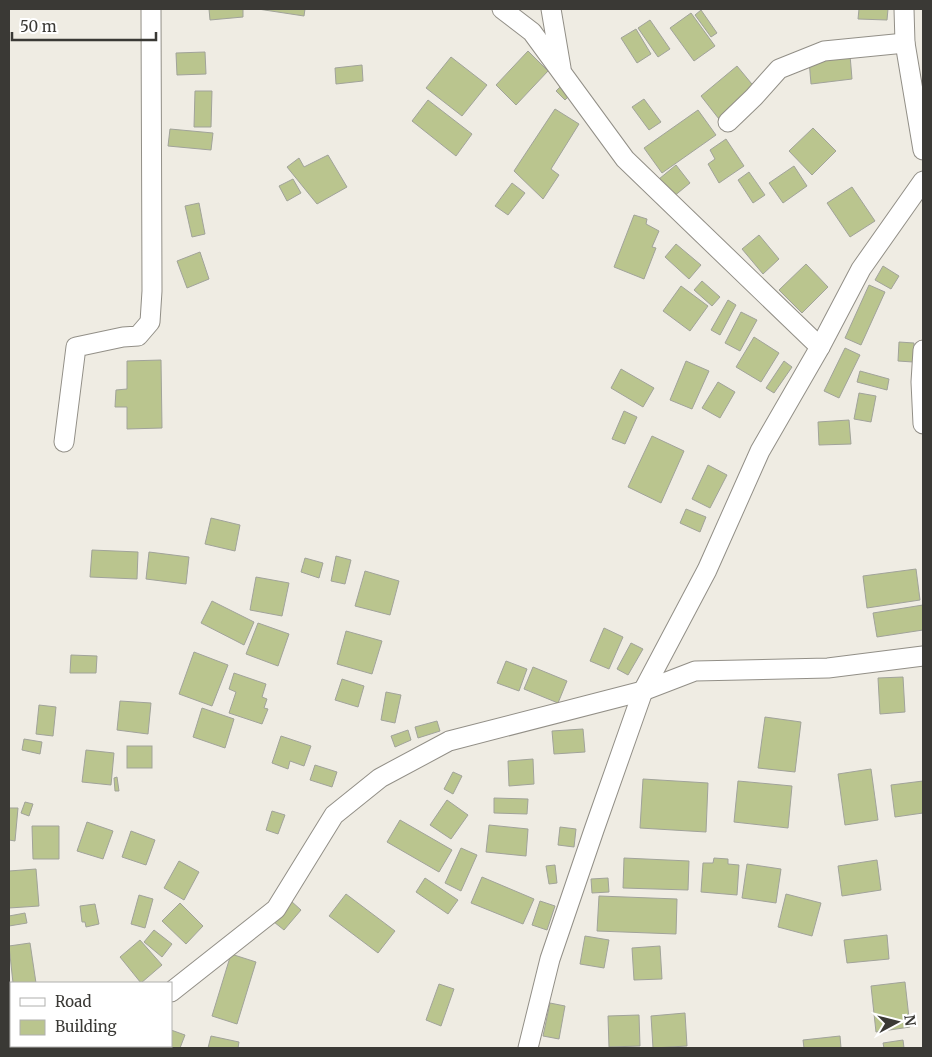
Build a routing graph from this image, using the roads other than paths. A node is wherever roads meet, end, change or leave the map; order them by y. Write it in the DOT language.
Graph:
graph roads {
  1 [pos="151,9"];
  2 [pos="502,9"];
  3 [pos="551,9"];
  4 [pos="904,9"];
  5 [pos="905,43"];
  6 [pos="561,71"];
  7 [pos="728,122"];
  8 [pos="923,150"];
  9 [pos="923,181"];
  10 [pos="820,347"];
  11 [pos="923,350"];
  12 [pos="923,424"];
  13 [pos="64,442"];
  14 [pos="923,656"];
  15 [pos="643,691"];
  16 [pos="172,991"];
  17 [pos="528,1048"];
  1 -- 13 [label="street"];
  2 -- 6 [label="street"];
  3 -- 6 [label="street"];
  4 -- 5 [label="street"];
  5 -- 7 [label="street"];
  5 -- 8 [label="street"];
  6 -- 10 [label="street"];
  9 -- 10 [label="street"];
  10 -- 15 [label="street"];
  11 -- 12 [label="street"];
  14 -- 15 [label="street"];
  15 -- 16 [label="street"];
  15 -- 17 [label="street"];
}
